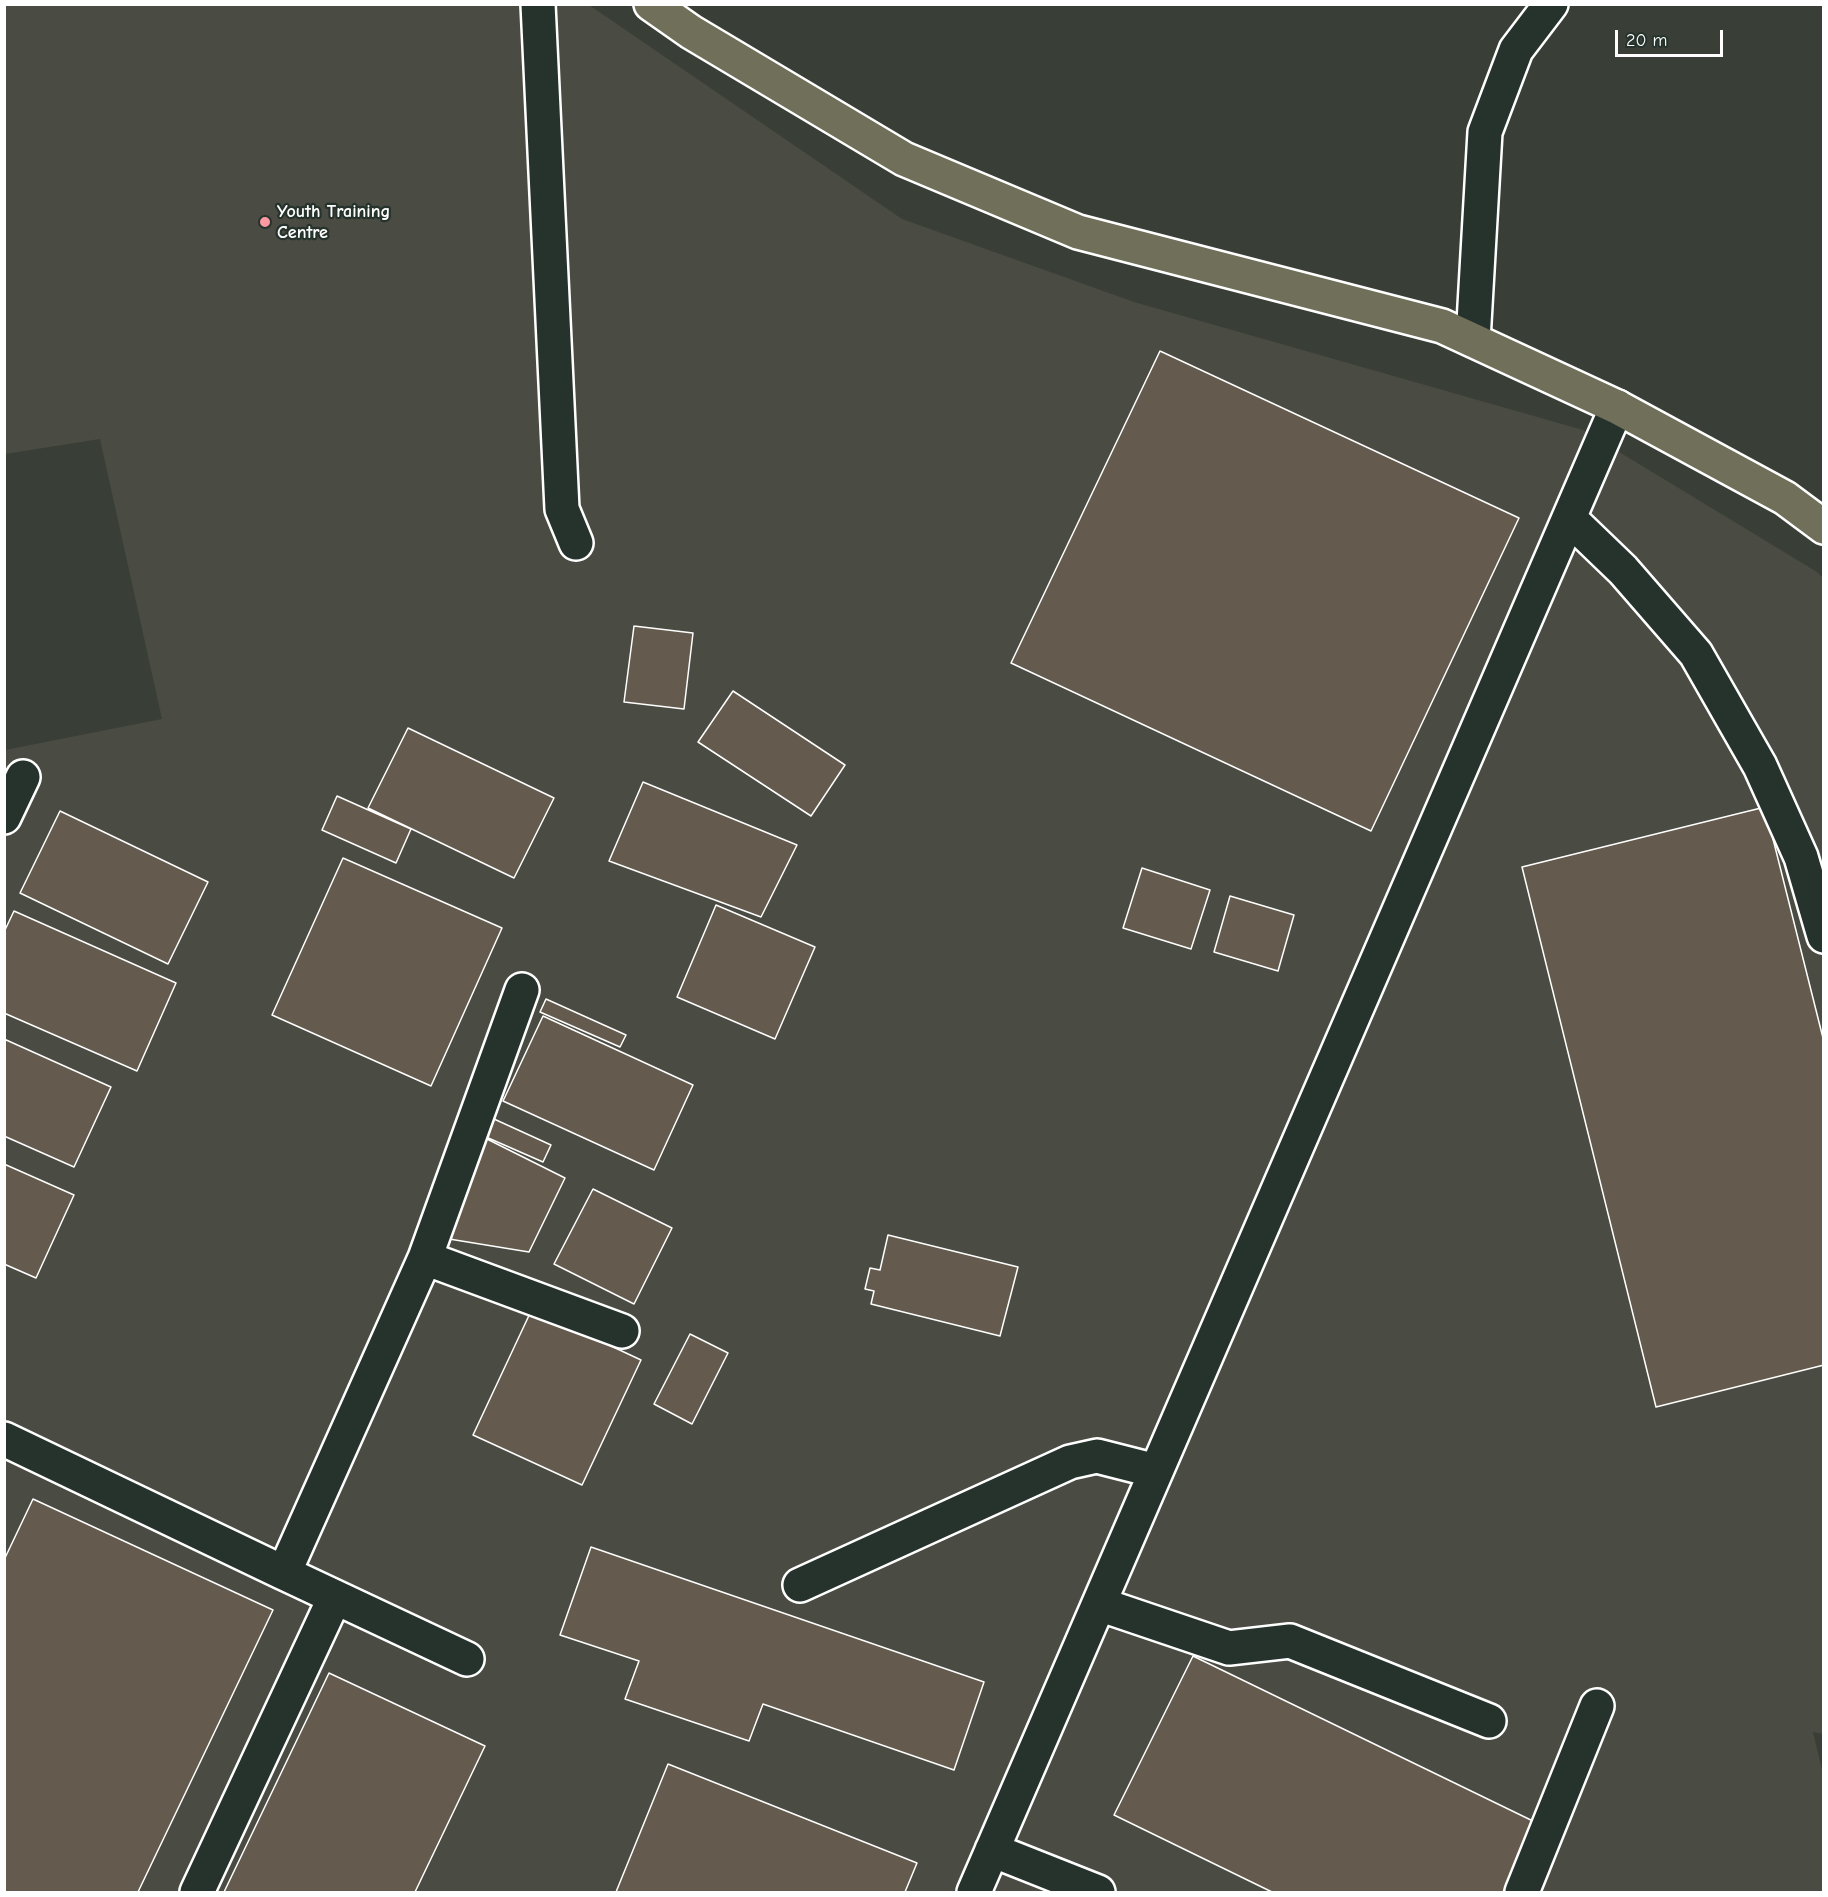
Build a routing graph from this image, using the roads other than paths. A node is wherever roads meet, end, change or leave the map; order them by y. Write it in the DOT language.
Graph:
graph roads {
  1 [pos="538,4"];
  2 [pos="651,4"];
  3 [pos="1551,4"];
  4 [pos="1473,340"];
  5 [pos="1617,407"];
  6 [pos="1569,518"];
  7 [pos="1824,527"];
  8 [pos="576,543"];
  9 [pos="23,777"];
  10 [pos="4,817"];
  11 [pos="1824,936"];
  12 [pos="522,990"];
  13 [pos="425,1258"];
  14 [pos="622,1331"];
  15 [pos="6,1445"];
  16 [pos="1156,1471"];
  17 [pos="284,1573"];
  18 [pos="800,1585"];
  19 [pos="335,1597"];
  20 [pos="1099,1604"];
  21 [pos="467,1659"];
  22 [pos="1598,1706"];
  23 [pos="1489,1721"];
  24 [pos="992,1850"];
  25 [pos="196,1893"];
  26 [pos="974,1893"];
  27 [pos="1098,1893"];
  28 [pos="1522,1893"];
  1 -- 8 [label="street"];
  2 -- 4 [label="main road"];
  3 -- 4 [label="street"];
  4 -- 5 [label="main road"];
  5 -- 6 [label="street"];
  5 -- 7 [label="main road"];
  6 -- 11 [label="street"];
  6 -- 16 [label="street"];
  9 -- 10 [label="street"];
  12 -- 13 [label="street"];
  13 -- 14 [label="street"];
  13 -- 17 [label="street"];
  15 -- 17 [label="street"];
  16 -- 18 [label="street"];
  16 -- 20 [label="street"];
  17 -- 19 [label="street"];
  19 -- 21 [label="street"];
  19 -- 25 [label="street"];
  20 -- 23 [label="street"];
  20 -- 24 [label="street"];
  22 -- 28 [label="street"];
  24 -- 26 [label="street"];
  24 -- 27 [label="street"];
}
